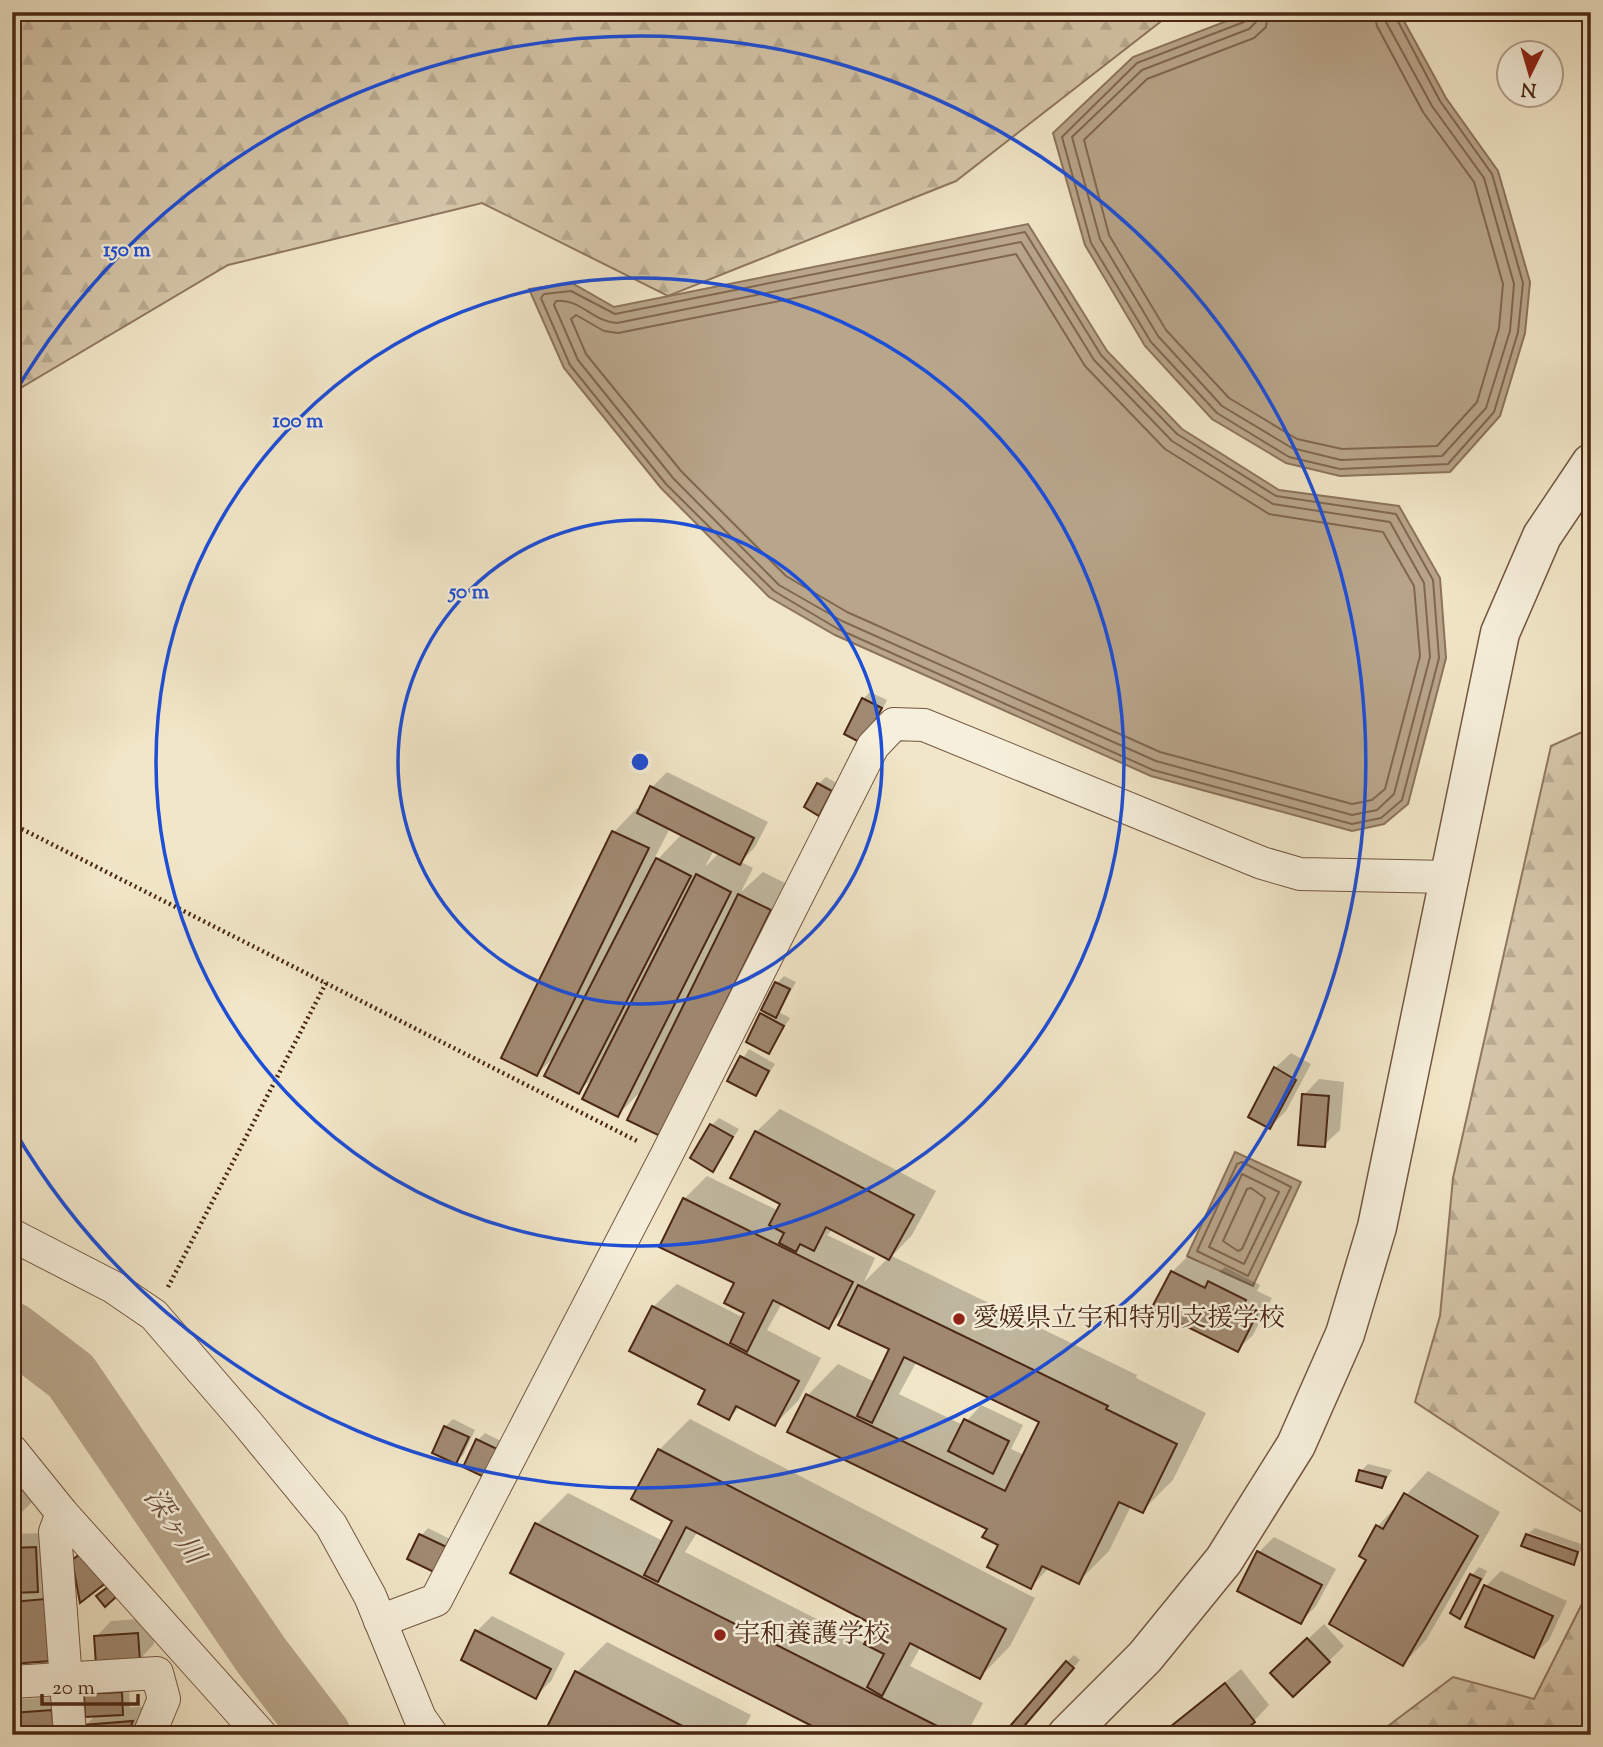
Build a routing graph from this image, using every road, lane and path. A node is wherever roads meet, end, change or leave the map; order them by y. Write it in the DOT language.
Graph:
graph roads {
  1 [pos="1591,463"];
  2 [pos="12,824"];
  3 [pos="1449,877"];
  4 [pos="326,983"];
  5 [pos="666,1156"];
  6 [pos="12,1235"];
  7 [pos="153,1315"];
  8 [pos="12,1451"];
  9 [pos="62,1514"];
  10 [pos="380,1621"];
  11 [pos="166,1627"];
  12 [pos="157,1673"];
  13 [pos="64,1677"];
  14 [pos="12,1682"];
  15 [pos="70,1735"];
  16 [pos="149,1735"];
  17 [pos="261,1735"];
  18 [pos="432,1735"];
  19 [pos="1067,1735"];
  1 -- 3 [label="street"];
  2 -- 4 [label="path"];
  3 -- 5 [label="street"];
  3 -- 19 [label="street"];
  4 -- 5 [label="path"];
  4 -- 7 [label="path"];
  5 -- 10 [label="street"];
  6 -- 7 [label="street"];
  7 -- 10 [label="street"];
  8 -- 9 [label="street"];
  9 -- 11 [label="street"];
  9 -- 13 [label="street"];
  10 -- 18 [label="street"];
  11 -- 12 [label="street"];
  11 -- 17 [label="street"];
  12 -- 13 [label="street"];
  12 -- 16 [label="street"];
  13 -- 14 [label="street"];
  13 -- 15 [label="street"];
}
